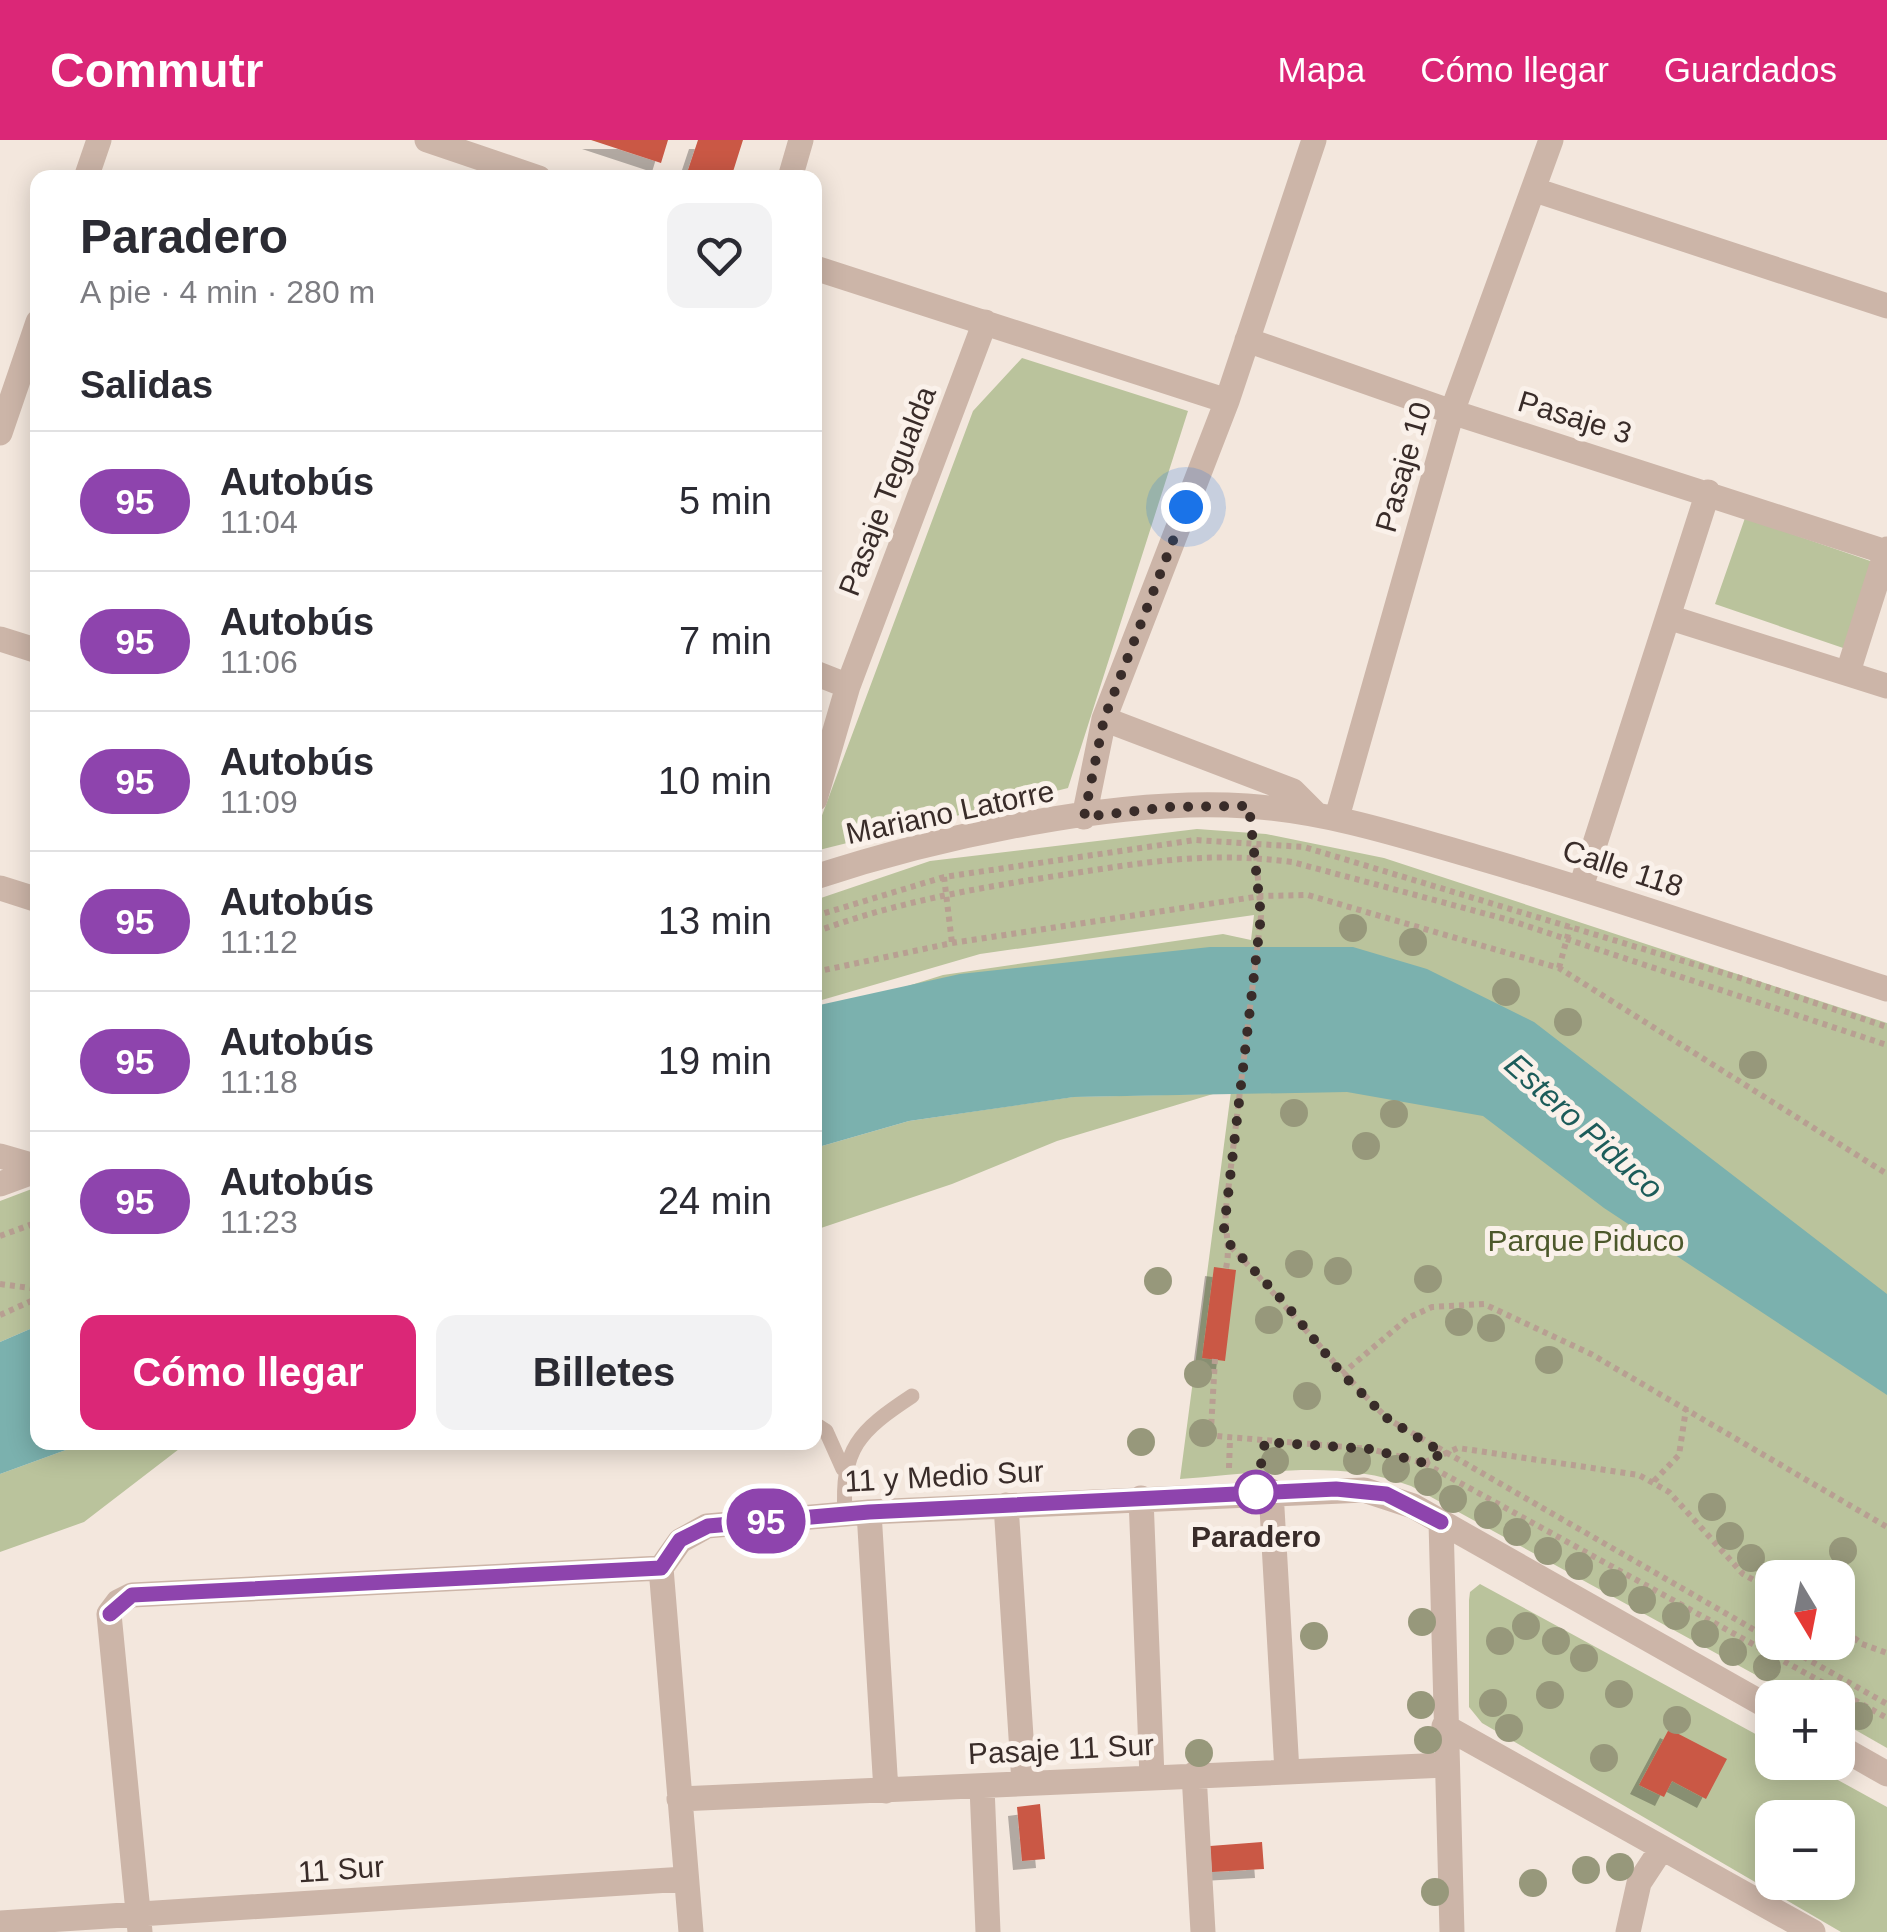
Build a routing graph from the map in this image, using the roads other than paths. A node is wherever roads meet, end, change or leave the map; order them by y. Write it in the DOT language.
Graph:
graph roads {
  1 [pos="99,140"];
  2 [pos="426,140"];
  3 [pos="802,140"];
  4 [pos="1314,140"];
  5 [pos="1551,140"];
  6 [pos="486,169"];
  7 [pos="89,170"];
  8 [pos="793,170"];
  9 [pos="1534,190"];
  10 [pos="822,270"];
  11 [pos="1887,306"];
  12 [pos="985,322"];
  13 [pos="1247,340"];
  14 [pos="30,345"];
  15 [pos="1227,401"];
  16 [pos="1452,412"];
  17 [pos="0,433"];
  18 [pos="1708,492"];
  19 [pos="1887,550"];
  20 [pos="1668,617"];
  21 [pos="0,639"];
  22 [pos="30,648"];
  23 [pos="1848,672"];
  24 [pos="822,676"];
  25 [pos="848,686"];
  26 [pos="1887,686"];
  27 [pos="1104,719"];
  28 [pos="822,775"];
  29 [pos="1327,816"];
  30 [pos="1084,817"];
  31 [pos="822,874"];
  32 [pos="0,888"];
  33 [pos="1581,888"];
  34 [pos="30,897"];
  35 [pos="1887,989"];
  36 [pos="0,1156"];
  37 [pos="30,1166"];
  38 [pos="30,1172"];
  39 [pos="0,1184"];
  40 [pos="912,1396"];
  41 [pos="822,1428"];
  42 [pos="843,1469"];
  43 [pos="1271,1492"];
  44 [pos="1141,1498"];
  45 [pos="1006,1505"];
  46 [pos="857,1513"];
  47 [pos="1441,1522"];
  48 [pos="661,1568"];
  49 [pos="1755,1700"];
  50 [pos="1444,1726"];
  51 [pos="1855,1756"];
  52 [pos="1446,1765"];
  53 [pos="1286,1772"];
  54 [pos="1194,1774"];
  55 [pos="1887,1774"];
  56 [pos="1152,1777"];
  57 [pos="1024,1783"];
  58 [pos="982,1786"];
  59 [pos="886,1791"];
  60 [pos="679,1799"];
  61 [pos="1662,1848"];
  62 [pos="685,1880"];
  63 [pos="0,1923"];
  64 [pos="139,1924"];
  65 [pos="690,1932"];
  66 [pos="988,1932"];
  67 [pos="1202,1932"];
  68 [pos="1452,1932"];
  69 [pos="1628,1932"];
  70 [pos="1813,1932"];
  1 -- 7 [label="street"];
  2 -- 6 [label="street"];
  3 -- 8 [label="street"];
  4 -- 13 [label="street"];
  5 -- 9 [label="street, Pasaje 10"];
  9 -- 11 [label="street"];
  9 -- 16 [label="street, Pasaje 10"];
  10 -- 12 [label="street"];
  12 -- 15 [label="street"];
  12 -- 25 [label="street, Pasaje Tegualda"];
  13 -- 15 [label="street"];
  13 -- 16 [label="street, Pasaje 3"];
  14 -- 17 [label="street"];
  15 -- 27 [label="street"];
  16 -- 18 [label="street, Pasaje 3"];
  16 -- 29 [label="street, Pasaje 10"];
  18 -- 19 [label="street, Pasaje 3"];
  18 -- 20 [label="street"];
  19 -- 23 [label="street"];
  20 -- 23 [label="street"];
  20 -- 33 [label="street"];
  21 -- 22 [label="street"];
  23 -- 26 [label="street"];
  24 -- 25 [label="street"];
  25 -- 28 [label="street, Pasaje Tegualda"];
  27 -- 29 [label="street, Calle 118"];
  27 -- 30 [label="street"];
  29 -- 30 [label="street, Mariano Latorre"];
  29 -- 33 [label="street, Calle 118"];
  30 -- 31 [label="street, Mariano Latorre"];
  32 -- 34 [label="street"];
  33 -- 35 [label="street, Calle 118"];
  36 -- 37 [label="street"];
  38 -- 39 [label="street"];
  40 -- 42 [label="lane"];
  41 -- 42 [label="lane"];
  42 -- 46 [label="lane"];
  43 -- 44 [label="street, 11 y Medio Sur"];
  43 -- 47 [label="street, 11 y Medio Sur"];
  43 -- 53 [label="street"];
  44 -- 45 [label="street, 11 y Medio Sur"];
  44 -- 56 [label="street"];
  45 -- 46 [label="street, 11 y Medio Sur"];
  45 -- 57 [label="street"];
  46 -- 48 [label="street, 11 y Medio Sur"];
  46 -- 59 [label="street"];
  47 -- 49 [label="street, 11 y Medio Sur"];
  47 -- 50 [label="street"];
  48 -- 60 [label="street"];
  48 -- 64 [label="street"];
  50 -- 52 [label="street"];
  50 -- 61 [label="street"];
  51 -- 55 [label="street"];
  52 -- 53 [label="street, Pasaje 11 Sur"];
  52 -- 68 [label="street"];
  53 -- 54 [label="street, Pasaje 11 Sur"];
  54 -- 56 [label="street, Pasaje 11 Sur"];
  54 -- 67 [label="street"];
  56 -- 57 [label="street, Pasaje 11 Sur"];
  57 -- 58 [label="street, Pasaje 11 Sur"];
  58 -- 59 [label="street, Pasaje 11 Sur"];
  58 -- 66 [label="street"];
  59 -- 60 [label="street, Pasaje 11 Sur"];
  60 -- 62 [label="street"];
  61 -- 69 [label="street"];
  61 -- 70 [label="street"];
  62 -- 64 [label="street, 11 Sur"];
  62 -- 65 [label="street"];
  63 -- 64 [label="street, 11 Sur"];
}
